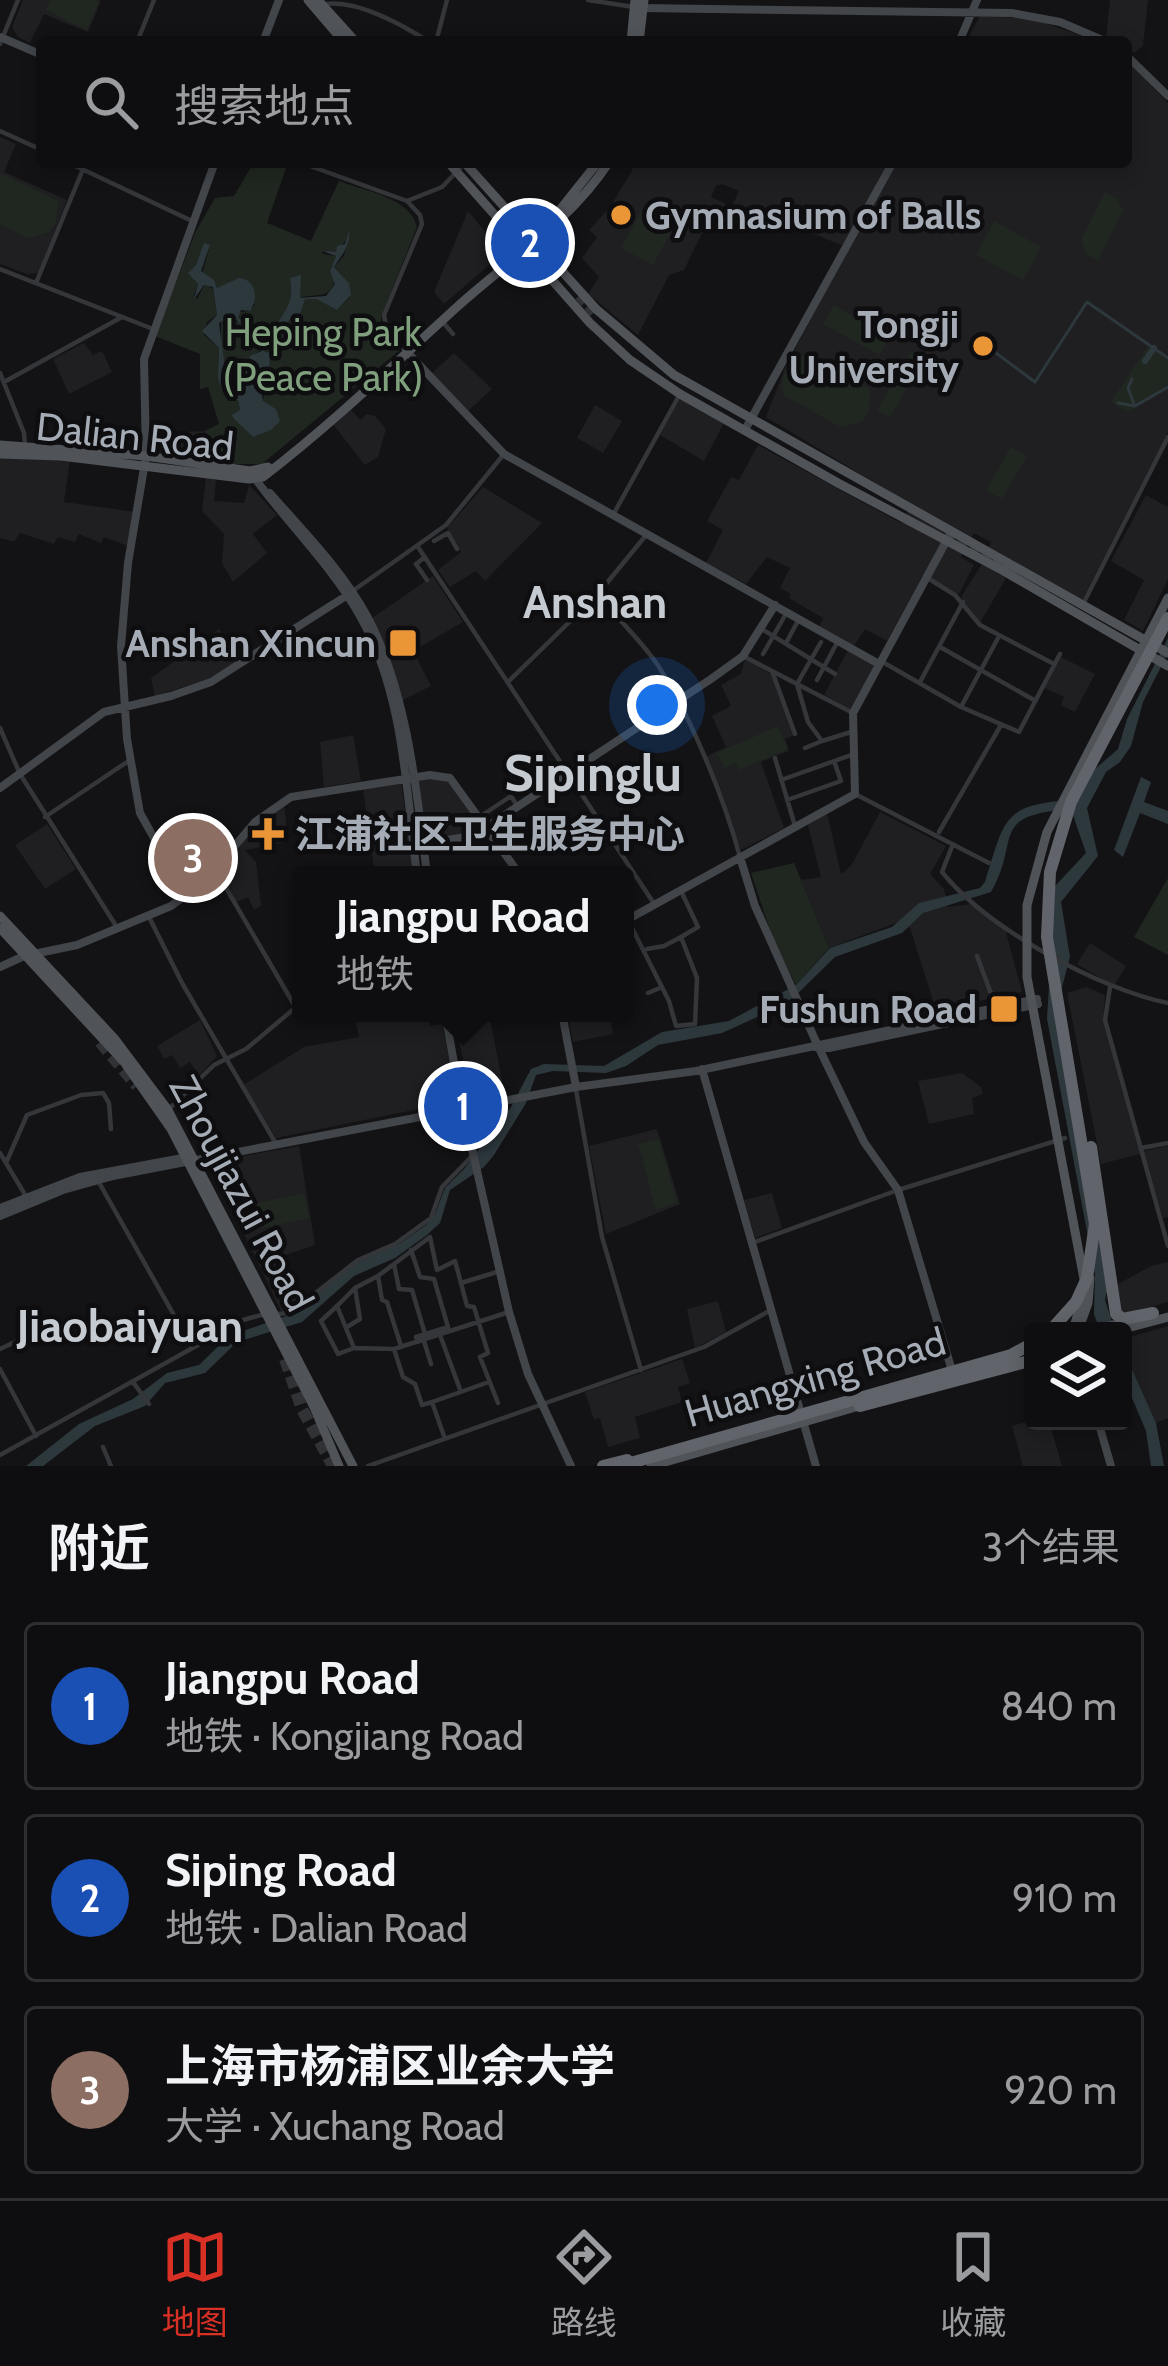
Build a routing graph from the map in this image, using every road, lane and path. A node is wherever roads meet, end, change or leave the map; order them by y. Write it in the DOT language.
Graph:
graph roads {
  1 [pos="18,0"];
  2 [pos="154,0"];
  3 [pos="279,0"];
  4 [pos="308,0"];
  5 [pos="447,0"];
  6 [pos="588,0"];
  7 [pos="976,0"];
  8 [pos="321,4"];
  9 [pos="639,4"];
  10 [pos="797,5"];
  11 [pos="973,13"];
  12 [pos="139,36"];
  13 [pos="265,36"];
  14 [pos="340,36"];
  15 [pos="350,36"];
  16 [pos="422,36"];
  17 [pos="435,36"];
  18 [pos="636,36"];
  19 [pos="962,36"];
  20 [pos="1092,36"];
  21 [pos="1,40"];
  22 [pos="36,53"];
  23 [pos="1132,60"];
  24 [pos="1166,91"];
  25 [pos="0,131"];
  26 [pos="36,147"];
  27 [pos="83,168"];
  28 [pos="88,168"];
  29 [pos="213,168"];
  30 [pos="316,168"];
  31 [pos="456,168"];
  32 [pos="463,168"];
  33 [pos="593,168"];
  34 [pos="604,168"];
  35 [pos="890,168"];
  36 [pos="407,201"];
  37 [pos="193,221"];
  38 [pos="529,244"];
  39 [pos="0,268"];
  40 [pos="36,283"];
  41 [pos="585,298"];
  42 [pos="574,305"];
  43 [pos="122,317"];
  44 [pos="442,321"];
  45 [pos="153,329"];
  46 [pos="453,334"];
  47 [pos="408,352"];
  48 [pos="0,373"];
  49 [pos="4,382"];
  50 [pos="688,383"];
  51 [pos="685,396"];
  52 [pos="749,423"];
  53 [pos="1168,437"];
  54 [pos="25,445"];
  55 [pos="0,449"];
  56 [pos="504,454"];
  57 [pos="145,460"];
  58 [pos="253,475"];
  59 [pos="893,505"];
  60 [pos="613,514"];
  61 [pos="646,534"];
  62 [pos="948,536"];
  63 [pos="434,541"];
  64 [pos="418,547"];
  65 [pos="457,549"];
  66 [pos="425,557"];
  67 [pos="926,578"];
  68 [pos="427,580"];
  69 [pos="349,594"];
  70 [pos="597,595"];
  71 [pos="1168,598"];
  72 [pos="963,602"];
  73 [pos="775,605"];
  74 [pos="1082,606"];
  75 [pos="787,612"];
  76 [pos="1168,618"];
  77 [pos="799,619"];
  78 [pos="760,628"];
  79 [pos="1168,629"];
  80 [pos="774,636"];
  81 [pos="999,636"];
  82 [pos="838,641"];
  83 [pos="821,642"];
  84 [pos="786,643"];
  85 [pos="940,647"];
  86 [pos="1153,650"];
  87 [pos="763,654"];
  88 [pos="1060,654"];
  89 [pos="743,656"];
  90 [pos="811,659"];
  91 [pos="880,663"];
  92 [pos="1055,664"];
  93 [pos="1168,665"];
  94 [pos="824,667"];
  95 [pos="772,671"];
  96 [pos="981,671"];
  97 [pos="836,674"];
  98 [pos="817,680"];
  99 [pos="509,681"];
  100 [pos="919,683"];
  101 [pos="797,684"];
  102 [pos="677,700"];
  103 [pos="1036,701"];
  104 [pos="124,706"];
  105 [pos="961,707"];
  106 [pos="853,713"];
  107 [pos="1001,725"];
  108 [pos="0,728"];
  109 [pos="851,732"];
  110 [pos="795,734"];
  111 [pos="822,741"];
  112 [pos="805,748"];
  113 [pos="854,754"];
  114 [pos="775,758"];
  115 [pos="130,760"];
  116 [pos="834,761"];
  117 [pos="20,774"];
  118 [pos="569,774"];
  119 [pos="411,778"];
  120 [pos="781,780"];
  121 [pos="0,788"];
  122 [pos="855,794"];
  123 [pos="787,800"];
  124 [pos="518,807"];
  125 [pos="480,816"];
  126 [pos="45,817"];
  127 [pos="488,826"];
  128 [pos="795,826"];
  129 [pos="939,832"];
  130 [pos="419,844"];
  131 [pos="953,844"];
  132 [pos="740,857"];
  133 [pos="989,863"];
  134 [pos="418,866"];
  135 [pos="425,866"];
  136 [pos="514,866"];
  137 [pos="630,866"];
  138 [pos="215,868"];
  139 [pos="634,872"];
  140 [pos="679,888"];
  141 [pos="187,897"];
  142 [pos="653,903"];
  143 [pos="634,915"];
  144 [pos="0,916"];
  145 [pos="148,917"];
  146 [pos="0,928"];
  147 [pos="118,929"];
  148 [pos="634,932"];
  149 [pos="681,937"];
  150 [pos="1028,940"];
  151 [pos="645,949"];
  152 [pos="29,954"];
  153 [pos="977,956"];
  154 [pos="0,967"];
  155 [pos="662,987"];
  156 [pos="1109,987"];
  157 [pos="648,994"];
  158 [pos="292,996"];
  159 [pos="1035,1002"];
  160 [pos="1168,1003"];
  161 [pos="996,1007"];
  162 [pos="292,1011"];
  163 [pos="448,1022"];
  164 [pos="564,1022"];
  165 [pos="814,1046"];
  166 [pos="1070,1046"];
  167 [pos="225,1060"];
  168 [pos="702,1069"];
  169 [pos="575,1082"];
  170 [pos="463,1108"];
  171 [pos="169,1110"];
  172 [pos="111,1129"];
  173 [pos="1062,1139"];
  174 [pos="1168,1143"];
  175 [pos="277,1145"];
  176 [pos="1141,1148"];
  177 [pos="0,1153"];
  178 [pos="474,1154"];
  179 [pos="190,1160"];
  180 [pos="6,1162"];
  181 [pos="97,1177"];
  182 [pos="898,1190"];
  183 [pos="28,1199"];
  184 [pos="0,1212"];
  185 [pos="752,1243"];
  186 [pos="1168,1246"];
  187 [pos="411,1250"];
  188 [pos="394,1264"];
  189 [pos="500,1271"];
  190 [pos="378,1276"];
  191 [pos="461,1283"];
  192 [pos="355,1288"];
  193 [pos="338,1306"];
  194 [pos="771,1310"];
  195 [pos="509,1312"];
  196 [pos="1153,1313"];
  197 [pos="1168,1313"];
  198 [pos="274,1322"];
  199 [pos="1061,1322"];
  200 [pos="1063,1322"];
  201 [pos="1079,1322"];
  202 [pos="1132,1322"];
  203 [pos="478,1323"];
  204 [pos="1132,1324"];
  205 [pos="347,1327"];
  206 [pos="34,1333"];
  207 [pos="440,1335"];
  208 [pos="422,1339"];
  209 [pos="192,1348"];
  210 [pos="354,1348"];
  211 [pos="398,1348"];
  212 [pos="0,1349"];
  213 [pos="1024,1352"];
  214 [pos="1024,1352"];
  215 [pos="1024,1353"];
  216 [pos="1024,1354"];
  217 [pos="430,1364"];
  218 [pos="0,1369"];
  219 [pos="641,1370"];
  220 [pos="956,1371"];
  221 [pos="133,1382"];
  222 [pos="490,1382"];
  223 [pos="461,1393"];
  224 [pos="861,1398"];
  225 [pos="432,1402"];
  226 [pos="498,1403"];
  227 [pos="149,1405"];
  228 [pos="541,1406"];
  229 [pos="822,1413"];
  230 [pos="802,1416"];
  231 [pos="1101,1430"];
  232 [pos="36,1436"];
  233 [pos="445,1439"];
  234 [pos="103,1447"];
  235 [pos="680,1448"];
  236 [pos="702,1448"];
  237 [pos="0,1455"];
  238 [pos="111,1466"];
  239 [pos="339,1466"];
  240 [pos="353,1466"];
  241 [pos="368,1466"];
  242 [pos="571,1466"];
  243 [pos="603,1466"];
  244 [pos="617,1466"];
  245 [pos="637,1466"];
  246 [pos="650,1466"];
  247 [pos="816,1466"];
  248 [pos="1111,1466"];
  1 -- 21 [label="street"];
  2 -- 12 [label="street"];
  3 -- 13 [label="street"];
  4 -- 8 [label="main road"];
  5 -- 17 [label="street"];
  6 -- 9 [label="street"];
  7 -- 11 [label="street"];
  8 -- 14 [label="main road"];
  8 -- 15 [label="main road"];
  8 -- 16 [label="street"];
  9 -- 10 [label="street"];
  9 -- 18 [label="main road"];
  10 -- 11 [label="street"];
  11 -- 19 [label="street"];
  11 -- 20 [label="street"];
  21 -- 22 [label="street"];
  23 -- 24 [label="street"];
  25 -- 26 [label="street"];
  27 -- 40 [label="street"];
  28 -- 37 [label="street"];
  29 -- 37 [label="street"];
  30 -- 36 [label="street"];
  31 -- 36 [label="street"];
  32 -- 38 [label="main road"];
  33 -- 38 [label="main road"];
  34 -- 38 [label="main road"];
  35 -- 52 [label="street"];
  36 -- 47 [label="street"];
  37 -- 45 [label="street"];
  38 -- 41 [label="main road"];
  38 -- 42 [label="main road"];
  38 -- 44 [label="main road, Dalian Road"];
  38 -- 47 [label="main road, Dalian Road"];
  39 -- 40 [label="street"];
  40 -- 43 [label="street"];
  41 -- 42 [label="main road"];
  41 -- 50 [label="main road"];
  42 -- 51 [label="main road"];
  43 -- 45 [label="street"];
  43 -- 49 [label="street"];
  44 -- 46 [label="street"];
  44 -- 47 [label="main road, Dalian Road"];
  45 -- 57 [label="street"];
  47 -- 56 [label="street"];
  47 -- 58 [label="main road, Dalian Road"];
  48 -- 49 [label="street"];
  49 -- 54 [label="street"];
  50 -- 51 [label="main road"];
  50 -- 52 [label="main road"];
  51 -- 52 [label="main road"];
  51 -- 60 [label="street"];
  52 -- 59 [label="main road"];
  52 -- 59 [label="main road"];
  53 -- 74 [label="street"];
  54 -- 55 [label="main road, Dalian Road"];
  54 -- 57 [label="main road, Dalian Road"];
  55 -- 57 [label="main road, Dalian Road"];
  56 -- 60 [label="street"];
  56 -- 64 [label="street"];
  57 -- 58 [label="main road, Dalian Road"];
  57 -- 104 [label="street"];
  58 -- 69 [label="street"];
  59 -- 62 [label="main road"];
  60 -- 61 [label="street"];
  61 -- 70 [label="street"];
  61 -- 73 [label="street"];
  62 -- 67 [label="street"];
  62 -- 74 [label="main road"];
  62 -- 86 [label="main road"];
  63 -- 65 [label="street"];
  64 -- 66 [label="street"];
  64 -- 69 [label="street"];
  66 -- 68 [label="street"];
  66 -- 99 [label="street"];
  67 -- 72 [label="street"];
  67 -- 91 [label="street"];
  69 -- 104 [label="street"];
  69 -- 119 [label="street"];
  69 -- 119 [label="street"];
  70 -- 99 [label="street"];
  70 -- 102 [label="street"];
  71 -- 86 [label="main road"];
  72 -- 81 [label="street"];
  72 -- 85 [label="street"];
  73 -- 75 [label="street"];
  73 -- 78 [label="street"];
  74 -- 86 [label="main road"];
  75 -- 77 [label="street"];
  75 -- 80 [label="street"];
  76 -- 86 [label="main road"];
  76 -- 199 [label="highway"];
  77 -- 82 [label="street"];
  77 -- 84 [label="street"];
  78 -- 80 [label="street"];
  78 -- 89 [label="street"];
  79 -- 166 [label="highway"];
  80 -- 84 [label="street"];
  80 -- 87 [label="street"];
  81 -- 92 [label="street"];
  81 -- 96 [label="street"];
  82 -- 91 [label="street"];
  82 -- 94 [label="street"];
  83 -- 90 [label="street"];
  84 -- 90 [label="street"];
  85 -- 96 [label="street"];
  85 -- 100 [label="street"];
  86 -- 93 [label="main road"];
  86 -- 150 [label="main road"];
  88 -- 92 [label="street"];
  89 -- 95 [label="street"];
  89 -- 102 [label="street"];
  90 -- 94 [label="street"];
  90 -- 101 [label="street"];
  91 -- 100 [label="street"];
  91 -- 106 [label="street"];
  92 -- 103 [label="street"];
  94 -- 97 [label="street"];
  94 -- 98 [label="street"];
  95 -- 101 [label="street"];
  95 -- 110 [label="street"];
  96 -- 103 [label="street"];
  96 -- 105 [label="street"];
  99 -- 118 [label="street"];
  100 -- 105 [label="street"];
  101 -- 106 [label="street"];
  101 -- 111 [label="street"];
  102 -- 118 [label="street"];
  102 -- 132 [label="street"];
  103 -- 107 [label="street"];
  104 -- 115 [label="street"];
  104 -- 117 [label="street"];
  105 -- 107 [label="street"];
  106 -- 113 [label="street"];
  107 -- 129 [label="street"];
  108 -- 117 [label="street"];
  109 -- 111 [label="street"];
  111 -- 112 [label="street"];
  113 -- 116 [label="street"];
  113 -- 122 [label="street"];
  114 -- 120 [label="street"];
  115 -- 126 [label="street"];
  115 -- 141 [label="street"];
  116 -- 120 [label="street"];
  116 -- 123 [label="street"];
  117 -- 121 [label="street"];
  117 -- 126 [label="street"];
  118 -- 124 [label="street"];
  118 -- 137 [label="street"];
  119 -- 125 [label="street"];
  119 -- 130 [label="street"];
  119 -- 138 [label="street"];
  120 -- 123 [label="street"];
  122 -- 128 [label="street"];
  122 -- 131 [label="street"];
  123 -- 128 [label="street"];
  124 -- 125 [label="street"];
  124 -- 127 [label="street"];
  125 -- 127 [label="street"];
  126 -- 147 [label="street"];
  127 -- 130 [label="street"];
  127 -- 136 [label="street"];
  128 -- 132 [label="street"];
  130 -- 134 [label="street"];
  130 -- 135 [label="street"];
  131 -- 133 [label="street"];
  131 -- 150 [label="street"];
  132 -- 140 [label="street"];
  132 -- 165 [label="street"];
  138 -- 141 [label="street"];
  138 -- 158 [label="street"];
  139 -- 142 [label="street"];
  140 -- 142 [label="street"];
  140 -- 149 [label="street"];
  141 -- 145 [label="street"];
  142 -- 143 [label="street"];
  144 -- 152 [label="main road, Zhoujiazui Road"];
  145 -- 147 [label="street"];
  145 -- 167 [label="street"];
  146 -- 152 [label="main road, Zhoujiazui Road"];
  147 -- 152 [label="street"];
  148 -- 151 [label="street"];
  149 -- 151 [label="street"];
  149 -- 155 [label="street"];
  150 -- 156 [label="street"];
  150 -- 159 [label="main road"];
  151 -- 155 [label="street"];
  152 -- 154 [label="street"];
  152 -- 171 [label="main road, Zhoujiazui Road"];
  152 -- 179 [label="main road, Zhoujiazui Road"];
  153 -- 161 [label="street"];
  155 -- 157 [label="street"];
  156 -- 160 [label="street"];
  156 -- 176 [label="street"];
  159 -- 165 [label="street"];
  159 -- 173 [label="main road"];
  162 -- 167 [label="street"];
  163 -- 170 [label="street"];
  164 -- 169 [label="street"];
  165 -- 168 [label="street"];
  165 -- 182 [label="street"];
  166 -- 196 [label="highway"];
  166 -- 200 [label="highway"];
  167 -- 171 [label="street"];
  167 -- 175 [label="street"];
  168 -- 169 [label="street"];
  168 -- 185 [label="street"];
  169 -- 170 [label="street"];
  169 -- 219 [label="street"];
  170 -- 175 [label="street"];
  170 -- 178 [label="street"];
  171 -- 179 [label="main road, Zhoujiazui Road"];
  172 -- 180 [label="street"];
  173 -- 182 [label="street"];
  173 -- 201 [label="main road"];
  174 -- 176 [label="street"];
  175 -- 179 [label="street"];
  176 -- 186 [label="street"];
  177 -- 180 [label="street"];
  178 -- 189 [label="street"];
  178 -- 198 [label="street"];
  179 -- 181 [label="street"];
  179 -- 198 [label="main road, Zhoujiazui Road"];
  180 -- 183 [label="street"];
  181 -- 183 [label="street"];
  181 -- 209 [label="street"];
  182 -- 185 [label="street"];
  182 -- 220 [label="street"];
  183 -- 184 [label="street"];
  185 -- 194 [label="street"];
  187 -- 188 [label="street"];
  187 -- 191 [label="street"];
  187 -- 208 [label="street"];
  188 -- 190 [label="street"];
  188 -- 208 [label="street"];
  189 -- 191 [label="street"];
  189 -- 195 [label="street"];
  190 -- 192 [label="street"];
  190 -- 211 [label="street"];
  191 -- 203 [label="street"];
  192 -- 193 [label="street"];
  192 -- 205 [label="street"];
  193 -- 205 [label="street"];
  193 -- 210 [label="street"];
  194 -- 219 [label="street"];
  194 -- 230 [label="street"];
  195 -- 203 [label="street"];
  195 -- 228 [label="street"];
  196 -- 197 [label="main road"];
  196 -- 202 [label="main road"];
  197 -- 204 [label="main road"];
  198 -- 209 [label="street"];
  198 -- 239 [label="main road, Zhoujiazui Road"];
  198 -- 240 [label="main road, Zhoujiazui Road"];
  203 -- 207 [label="street"];
  203 -- 222 [label="street"];
  205 -- 210 [label="street"];
  206 -- 212 [label="street"];
  207 -- 208 [label="street"];
  207 -- 223 [label="street"];
  208 -- 211 [label="street"];
  208 -- 217 [label="street"];
  209 -- 221 [label="street"];
  210 -- 211 [label="street"];
  211 -- 225 [label="street"];
  213 -- 220 [label="highway"];
  214 -- 224 [label="highway"];
  215 -- 229 [label="highway"];
  216 -- 229 [label="highway"];
  218 -- 232 [label="street"];
  219 -- 228 [label="street"];
  220 -- 224 [label="highway"];
  220 -- 230 [label="main road, Huangxing Road"];
  221 -- 227 [label="street"];
  221 -- 232 [label="street"];
  222 -- 223 [label="street"];
  222 -- 226 [label="street"];
  223 -- 225 [label="street"];
  224 -- 235 [label="highway"];
  225 -- 233 [label="street"];
  228 -- 233 [label="street"];
  228 -- 242 [label="street"];
  229 -- 236 [label="highway"];
  230 -- 244 [label="main road, Huangxing Road"];
  230 -- 246 [label="main road, Huangxing Road"];
  230 -- 247 [label="street"];
  231 -- 248 [label="street"];
  232 -- 237 [label="street"];
  233 -- 241 [label="street"];
  234 -- 238 [label="street"];
  235 -- 243 [label="highway"];
  235 -- 244 [label="highway"];
  236 -- 245 [label="highway"];
  236 -- 246 [label="highway"];
}
